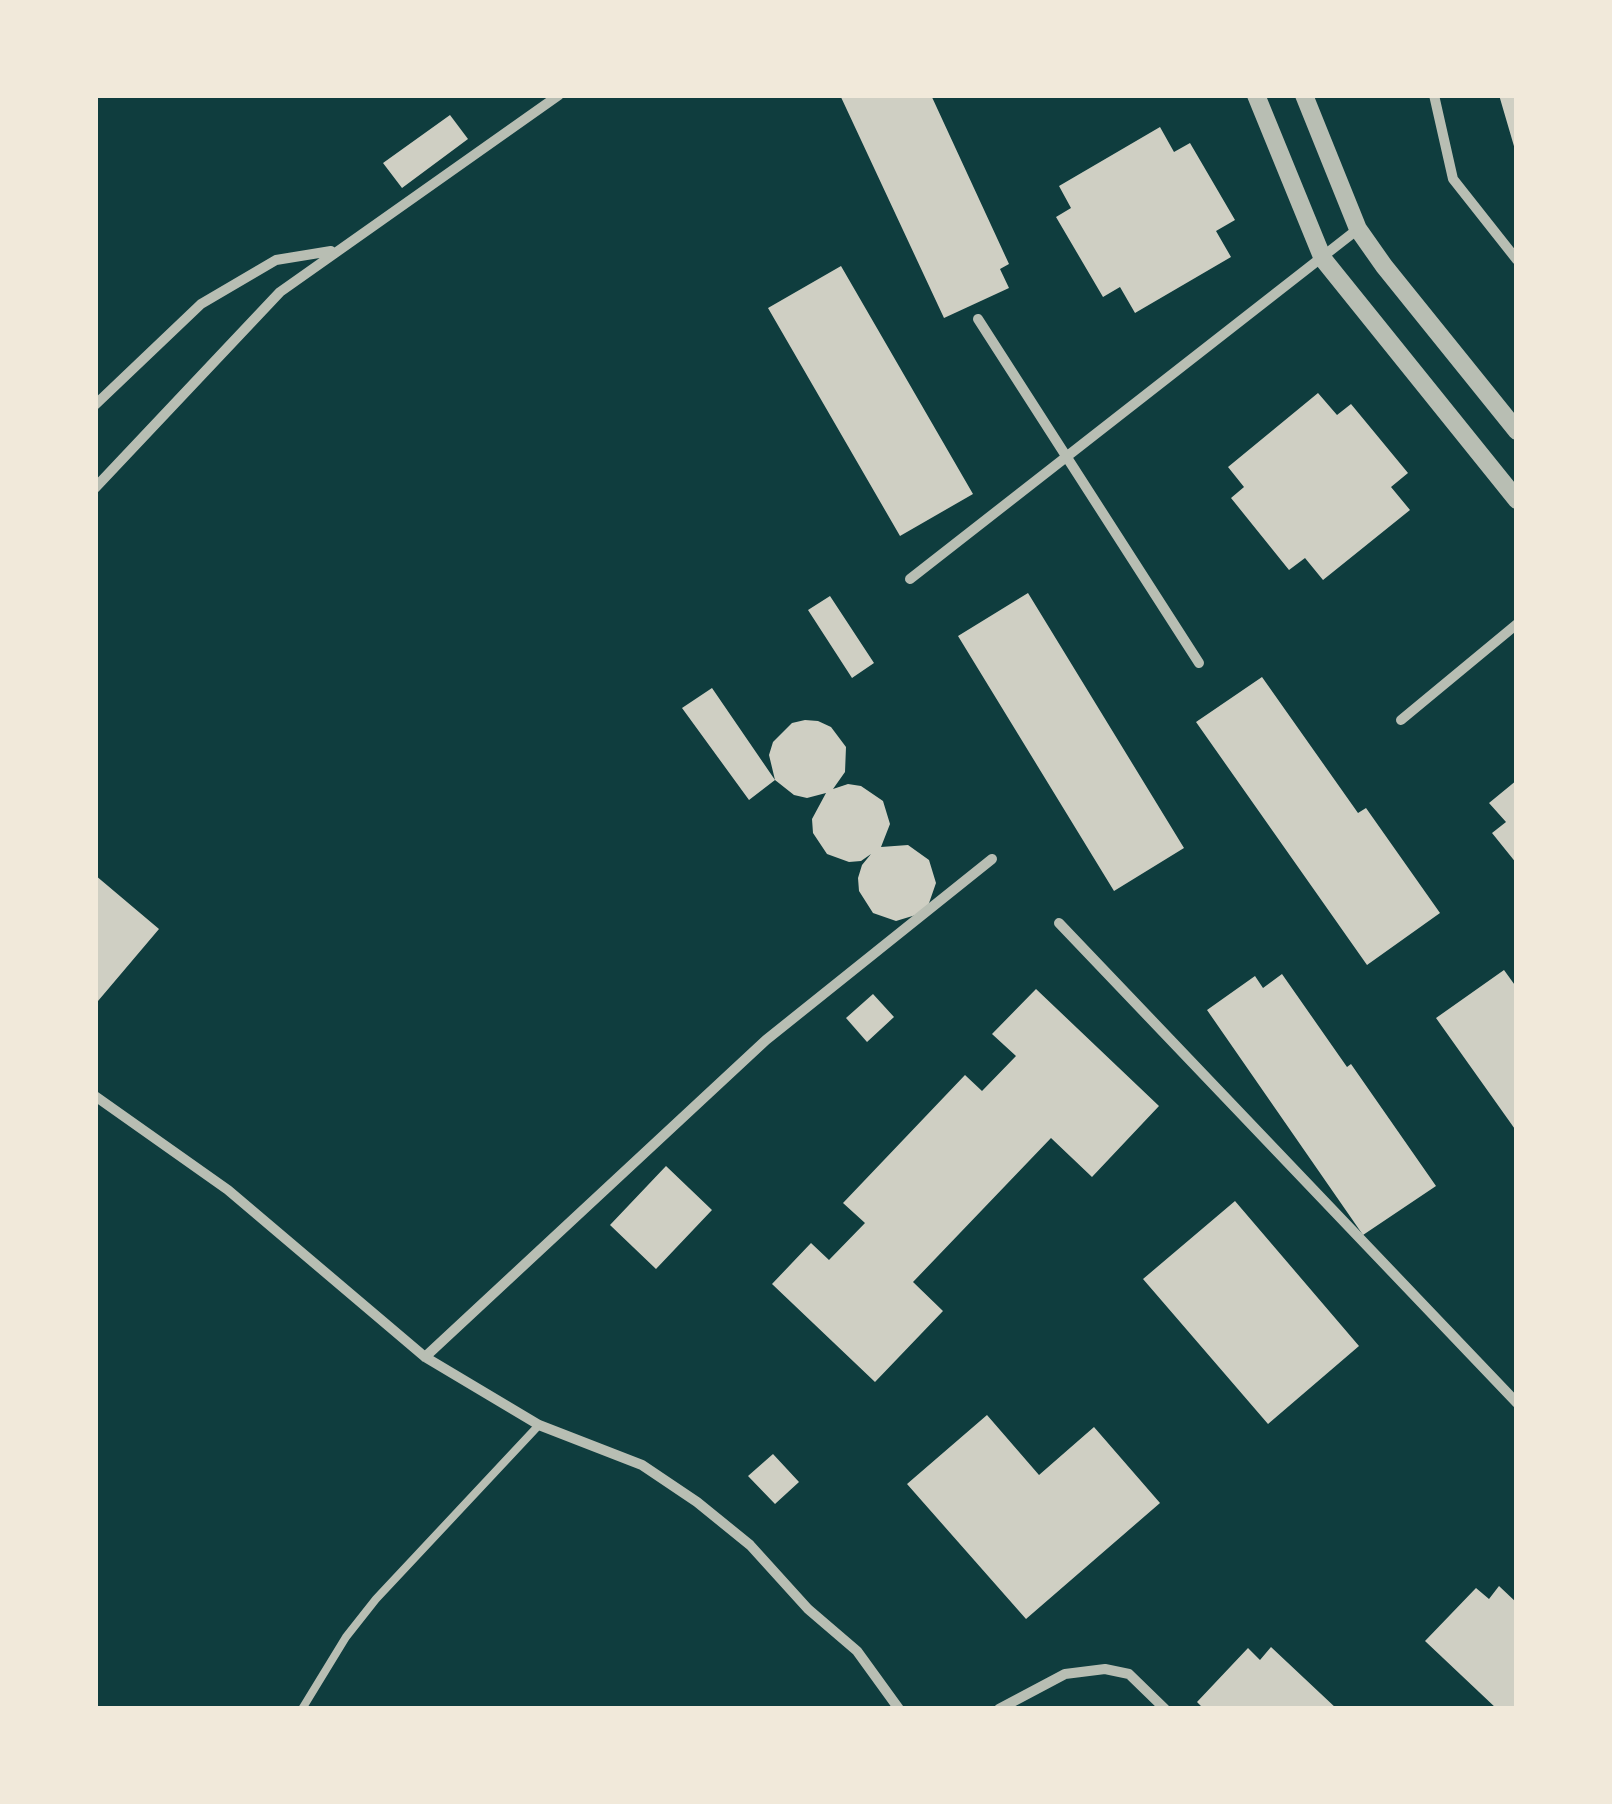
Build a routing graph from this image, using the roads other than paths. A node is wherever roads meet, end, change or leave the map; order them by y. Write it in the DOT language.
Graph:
graph roads {
  1 [pos="559,95"];
  2 [pos="1256,95"];
  3 [pos="1304,95"];
  4 [pos="1434,95"];
  5 [pos="1358,229"];
  6 [pos="338,250"];
  7 [pos="1323,258"];
  8 [pos="1517,260"];
  9 [pos="978,319"];
  10 [pos="95,405"];
  11 [pos="1517,431"];
  12 [pos="1067,456"];
  13 [pos="95,488"];
  14 [pos="1517,500"];
  15 [pos="910,579"];
  16 [pos="1517,624"];
  17 [pos="1200,663"];
  18 [pos="1400,720"];
  19 [pos="992,858"];
  20 [pos="1059,923"];
  21 [pos="95,1096"];
  22 [pos="426,1357"];
  23 [pos="1517,1403"];
  24 [pos="539,1426"];
  25 [pos="302,1709"];
  26 [pos="900,1709"];
  27 [pos="999,1709"];
  28 [pos="1166,1709"];
  1 -- 6 [label="street"];
  2 -- 7 [label="street"];
  3 -- 5 [label="street"];
  4 -- 8 [label="street"];
  5 -- 7 [label="street"];
  5 -- 11 [label="street"];
  6 -- 10 [label="street"];
  6 -- 13 [label="street"];
  7 -- 12 [label="street"];
  7 -- 14 [label="street"];
  9 -- 12 [label="street"];
  12 -- 15 [label="street"];
  12 -- 17 [label="street"];
  16 -- 18 [label="street"];
  19 -- 22 [label="street"];
  20 -- 23 [label="street"];
  21 -- 22 [label="street"];
  22 -- 24 [label="street"];
  24 -- 25 [label="lane"];
  24 -- 26 [label="street"];
  27 -- 28 [label="street"];
}
